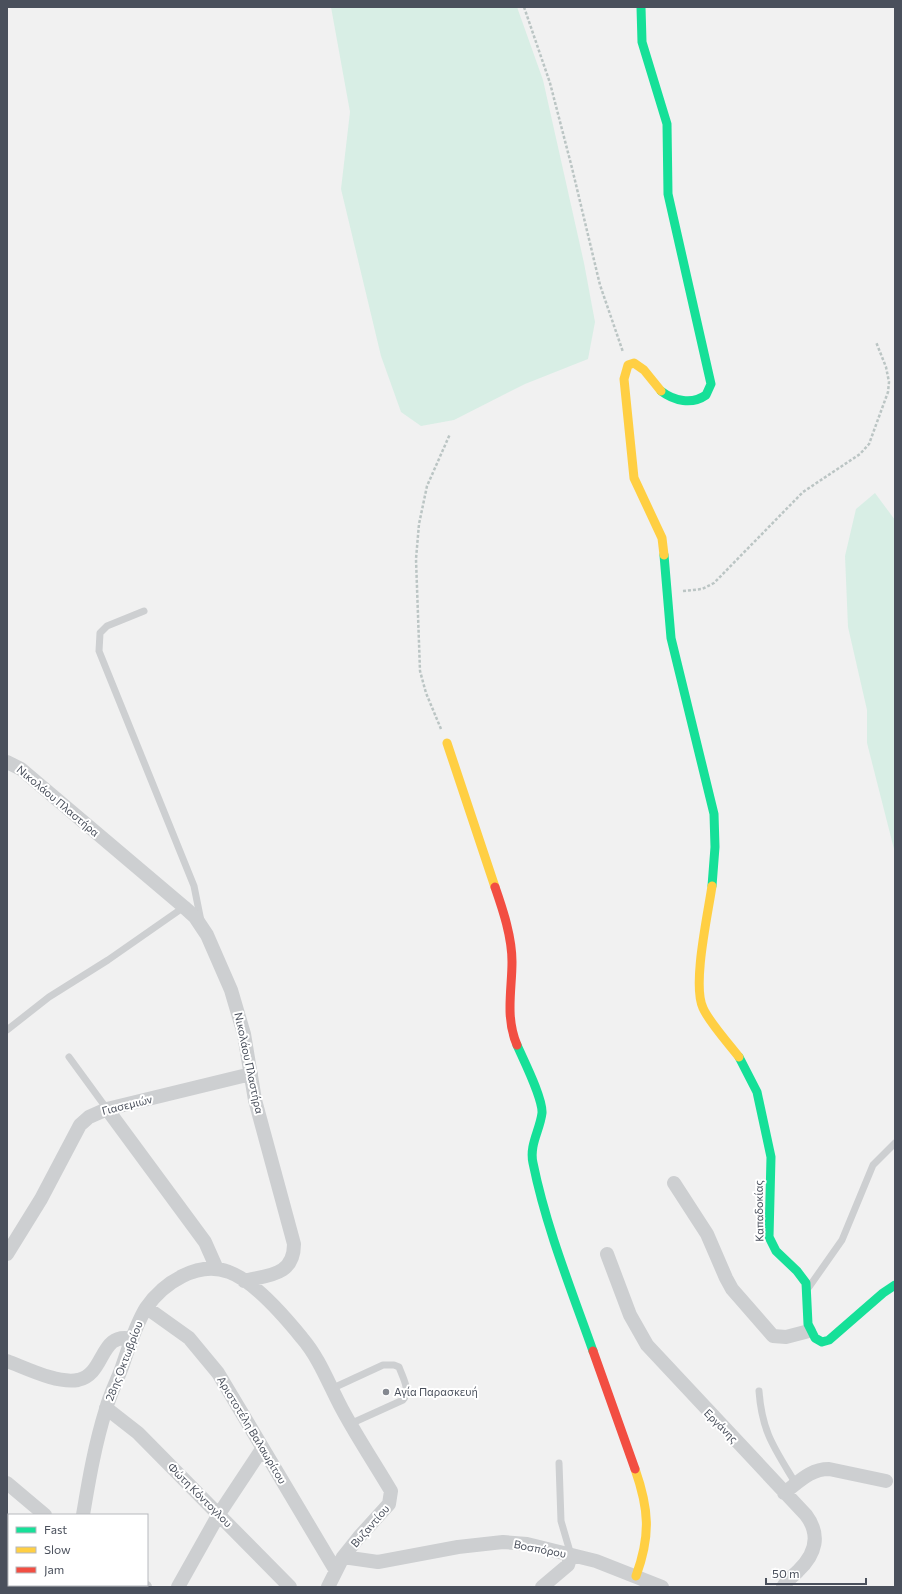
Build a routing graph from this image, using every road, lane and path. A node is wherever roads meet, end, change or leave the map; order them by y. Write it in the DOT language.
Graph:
graph roads {
  1 [pos="524,7"];
  2 [pos="641,7"];
  3 [pos="876,342"];
  4 [pos="628,365"];
  5 [pos="450,434"];
  6 [pos="668,590"];
  7 [pos="144,611"];
  8 [pos="447,743"];
  9 [pos="7,762"];
  10 [pos="184,907"];
  11 [pos="201,925"];
  12 [pos="7,1030"];
  13 [pos="69,1058"];
  14 [pos="251,1074"];
  15 [pos="107,1109"];
  16 [pos="895,1143"];
  17 [pos="674,1183"];
  18 [pos="7,1254"];
  19 [pos="607,1254"];
  20 [pos="217,1269"];
  21 [pos="244,1281"];
  22 [pos="895,1285"];
  23 [pos="807,1290"];
  24 [pos="147,1308"];
  25 [pos="809,1331"];
  26 [pos="132,1339"];
  27 [pos="7,1361"];
  28 [pos="331,1389"];
  29 [pos="759,1391"];
  30 [pos="106,1408"];
  31 [pos="350,1424"];
  32 [pos="262,1449"];
  33 [pos="559,1463"];
  34 [pos="886,1481"];
  35 [pos="7,1483"];
  36 [pos="796,1484"];
  37 [pos="784,1493"];
  38 [pos="44,1514"];
  39 [pos="83,1514"];
  40 [pos="219,1514"];
  41 [pos="571,1555"];
  42 [pos="343,1557"];
  43 [pos="336,1570"];
  44 [pos="636,1576"];
  45 [pos="178,1587"];
  46 [pos="290,1587"];
  47 [pos="328,1587"];
  48 [pos="542,1587"];
  49 [pos="662,1587"];
  50 [pos="783,1587"];
  1 -- 4 [label="path"];
  2 -- 4 [label="street"];
  3 -- 6 [label="path"];
  4 -- 6 [label="street, Καπαδοκίας"];
  5 -- 8 [label="path"];
  6 -- 23 [label="street, Καπαδοκίας"];
  7 -- 11 [label="lane"];
  8 -- 44 [label="street"];
  9 -- 10 [label="street, Νικολάου Πλαστήρα"];
  10 -- 11 [label="street, Νικολάου Πλαστήρα"];
  10 -- 12 [label="lane"];
  11 -- 14 [label="street, Νικολάου Πλαστήρα"];
  13 -- 15 [label="lane"];
  14 -- 15 [label="street, Γιασεμιών"];
  14 -- 21 [label="street, Νικολάου Πλαστήρα"];
  15 -- 18 [label="street, Γιασεμιών"];
  15 -- 20 [label="street"];
  16 -- 23 [label="lane"];
  17 -- 25 [label="street"];
  19 -- 37 [label="street, Εργάνης"];
  20 -- 21 [label="street, 28ης Οκτωβρίου"];
  20 -- 24 [label="street, 28ης Οκτωβρίου"];
  21 -- 28 [label="street, 28ης Οκτωβρίου"];
  22 -- 25 [label="street"];
  23 -- 25 [label="street, Καπαδοκίας"];
  24 -- 26 [label="street, 28ης Οκτωβρίου"];
  24 -- 32 [label="street, Αριστοτέλη Βαλαωρίτου"];
  26 -- 27 [label="street"];
  26 -- 30 [label="street, 28ης Οκτωβρίου"];
  28 -- 31 [label="street, 28ης Οκτωβρίου"];
  28 -- 31 [label="lane"];
  29 -- 36 [label="lane"];
  30 -- 39 [label="street, 28ης Οκτωβρίου"];
  30 -- 40 [label="street, Φώτη Κόντογλου"];
  31 -- 42 [label="street, Βυζαντίου"];
  32 -- 40 [label="street"];
  32 -- 43 [label="street, Αριστοτέλη Βαλαωρίτου"];
  33 -- 41 [label="lane"];
  34 -- 36 [label="street"];
  35 -- 38 [label="street"];
  36 -- 37 [label="street"];
  37 -- 50 [label="street, Εργάνης"];
  40 -- 45 [label="street"];
  40 -- 46 [label="street, Φώτη Κόντογλου"];
  41 -- 42 [label="street, Βοσπόρου"];
  41 -- 44 [label="street, Βοσπόρου"];
  41 -- 48 [label="street"];
  42 -- 43 [label="street, Βυζαντίου"];
  43 -- 47 [label="street, Βυζαντίου"];
  44 -- 49 [label="street, Βοσπόρου"];
}
